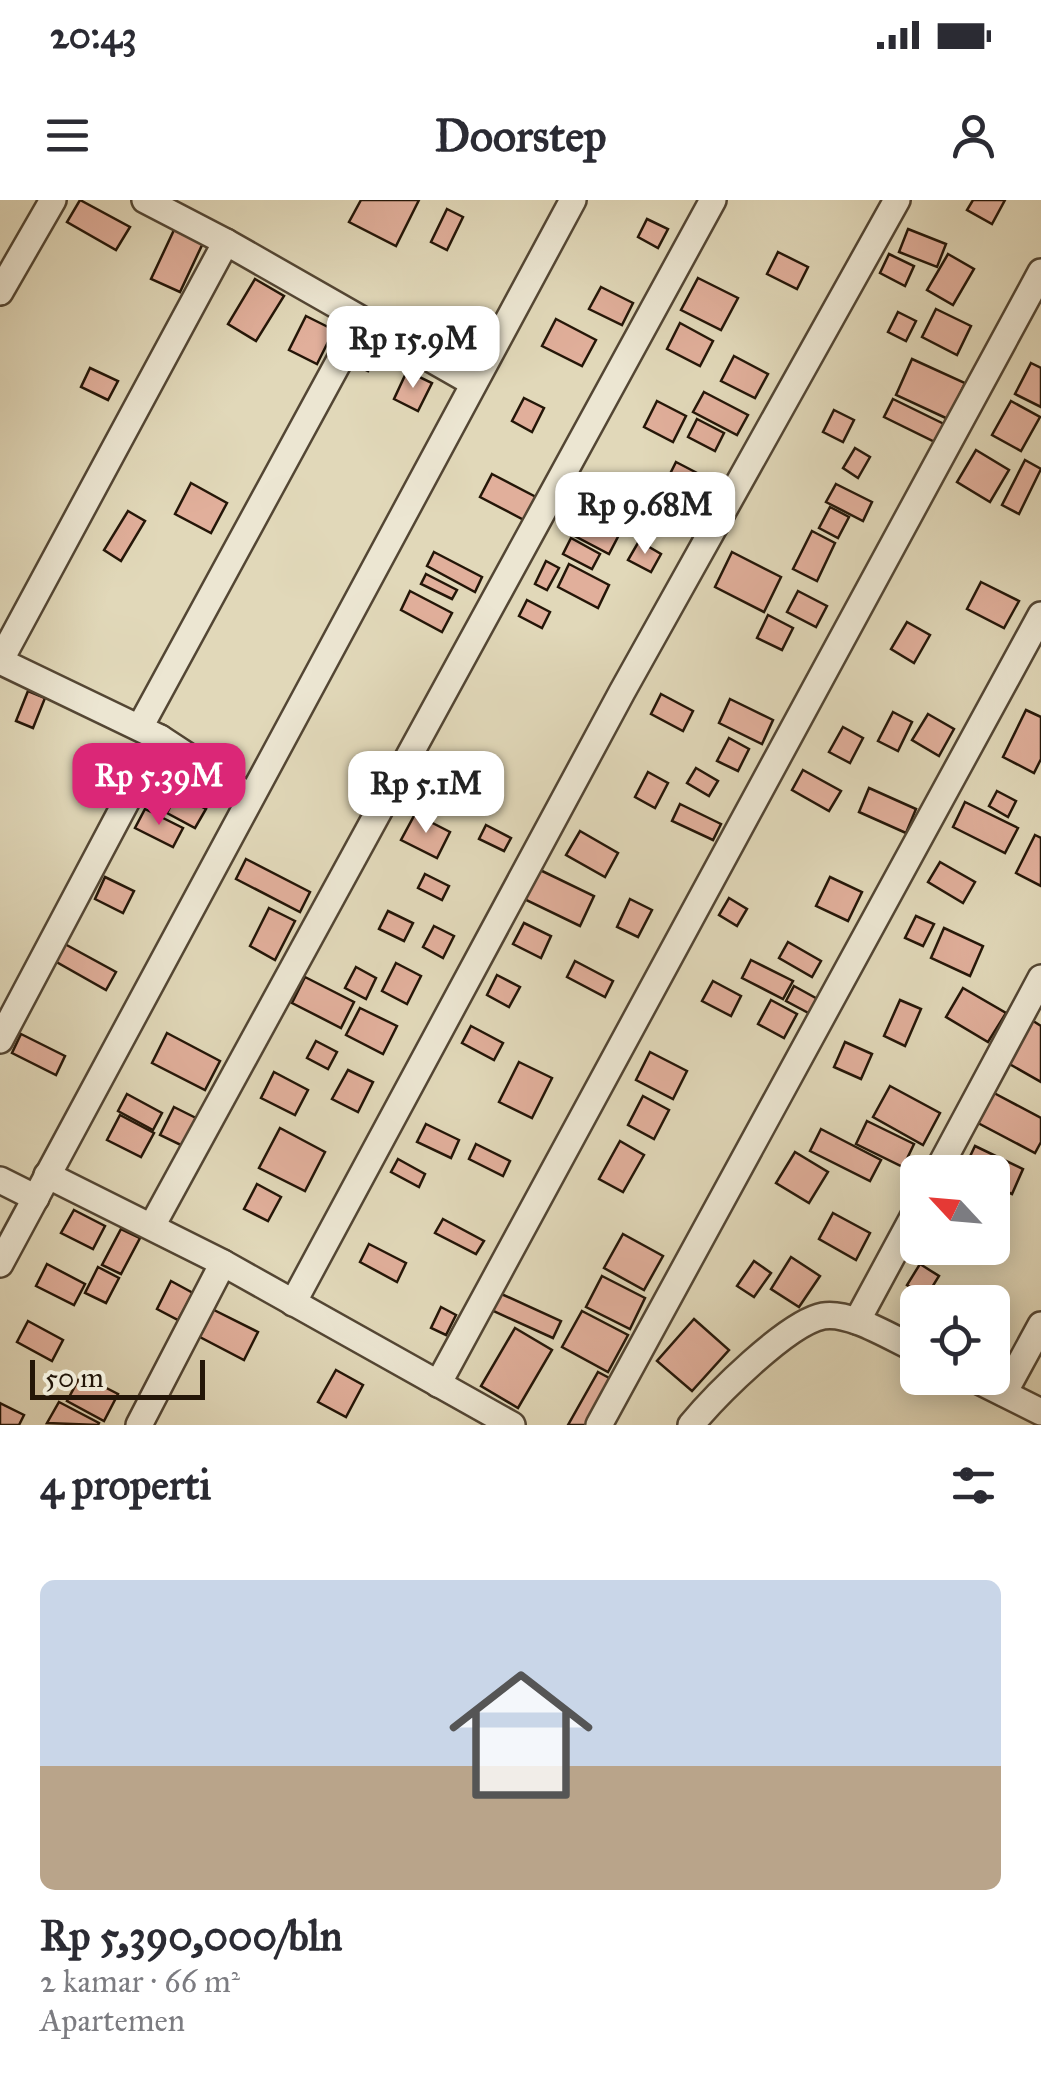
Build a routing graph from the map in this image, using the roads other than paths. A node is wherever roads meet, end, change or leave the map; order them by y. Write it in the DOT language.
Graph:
graph roads {
  1 [pos="53,200"];
  2 [pos="145,200"];
  3 [pos="573,200"];
  4 [pos="712,200"];
  5 [pos="897,200"];
  6 [pos="226,242"];
  7 [pos="1041,272"];
  8 [pos="0,292"];
  9 [pos="360,321"];
  10 [pos="473,382"];
  11 [pos="1041,615"];
  12 [pos="150,732"];
  13 [pos="250,797"];
  14 [pos="1041,978"];
  15 [pos="0,1040"];
  16 [pos="945,1155"];
  17 [pos="0,1180"];
  18 [pos="42,1187"];
  19 [pos="152,1226"];
  20 [pos="900,1241"];
  21 [pos="222,1263"];
  22 [pos="0,1264"];
  23 [pos="292,1303"];
  24 [pos="857,1320"];
  25 [pos="1041,1325"];
  26 [pos="900,1341"];
  27 [pos="1010,1381"];
  28 [pos="438,1384"];
  29 [pos="1010,1395"];
  30 [pos="1041,1412"];
  31 [pos="138,1425"];
  32 [pos="512,1425"];
  33 [pos="599,1425"];
  34 [pos="691,1425"];
  1 -- 8 [label="street"];
  2 -- 6 [label="street"];
  3 -- 10 [label="street"];
  4 -- 19 [label="street"];
  5 -- 23 [label="street"];
  6 -- 9 [label="street"];
  6 -- 12 [label="street"];
  7 -- 28 [label="street"];
  9 -- 10 [label="street"];
  9 -- 12 [label="street"];
  10 -- 13 [label="street"];
  11 -- 33 [label="street"];
  12 -- 13 [label="street"];
  12 -- 15 [label="street"];
  13 -- 18 [label="street"];
  14 -- 16 [label="street"];
  17 -- 18 [label="street"];
  18 -- 19 [label="street"];
  18 -- 22 [label="street"];
  19 -- 21 [label="street"];
  20 -- 24 [label="street"];
  21 -- 23 [label="street"];
  21 -- 31 [label="street"];
  23 -- 28 [label="street"];
  24 -- 26 [label="street"];
  24 -- 34 [label="street"];
  25 -- 27 [label="street"];
  28 -- 32 [label="street"];
  29 -- 30 [label="street"];
}
